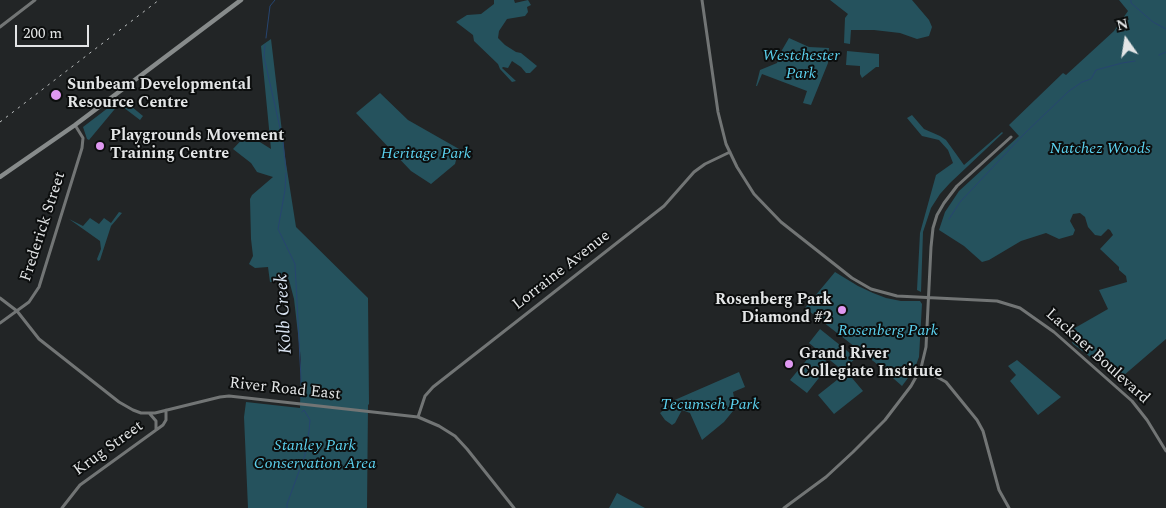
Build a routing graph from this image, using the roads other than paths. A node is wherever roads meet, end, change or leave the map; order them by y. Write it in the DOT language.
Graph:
graph roads {
  1 [pos="35,0"];
  2 [pos="241,0"];
  3 [pos="702,0"];
  4 [pos="0,27"];
  5 [pos="76,125"];
  6 [pos="1011,137"];
  7 [pos="730,152"];
  8 [pos="0,177"];
  9 [pos="0,298"];
  10 [pos="929,298"];
  11 [pos="17,311"];
  12 [pos="0,323"];
  13 [pos="921,368"];
  14 [pos="166,410"];
  15 [pos="149,413"];
  16 [pos="418,417"];
  17 [pos="156,430"];
  18 [pos="1166,451"];
  19 [pos="62,508"];
  20 [pos="514,508"];
  21 [pos="784,508"];
  22 [pos="1009,508"];
  1 -- 4 [label="street"];
  2 -- 5 [label="main road"];
  3 -- 7 [label="street, Lackner Boulevard"];
  5 -- 8 [label="main road"];
  5 -- 11 [label="street, Frederick Street"];
  6 -- 10 [label="street"];
  7 -- 10 [label="street, Lackner Boulevard"];
  7 -- 16 [label="street, Lorraine Avenue"];
  9 -- 11 [label="street, River Road East"];
  10 -- 13 [label="street"];
  10 -- 18 [label="street, Lackner Boulevard"];
  11 -- 12 [label="street, Frederick Street"];
  11 -- 15 [label="street, River Road East"];
  13 -- 21 [label="street"];
  13 -- 22 [label="street"];
  14 -- 15 [label="street, River Road East"];
  14 -- 16 [label="street, River Road East"];
  14 -- 17 [label="street, Krug Street"];
  15 -- 17 [label="street"];
  16 -- 20 [label="street, River Road East"];
  17 -- 19 [label="street, Krug Street"];
}
